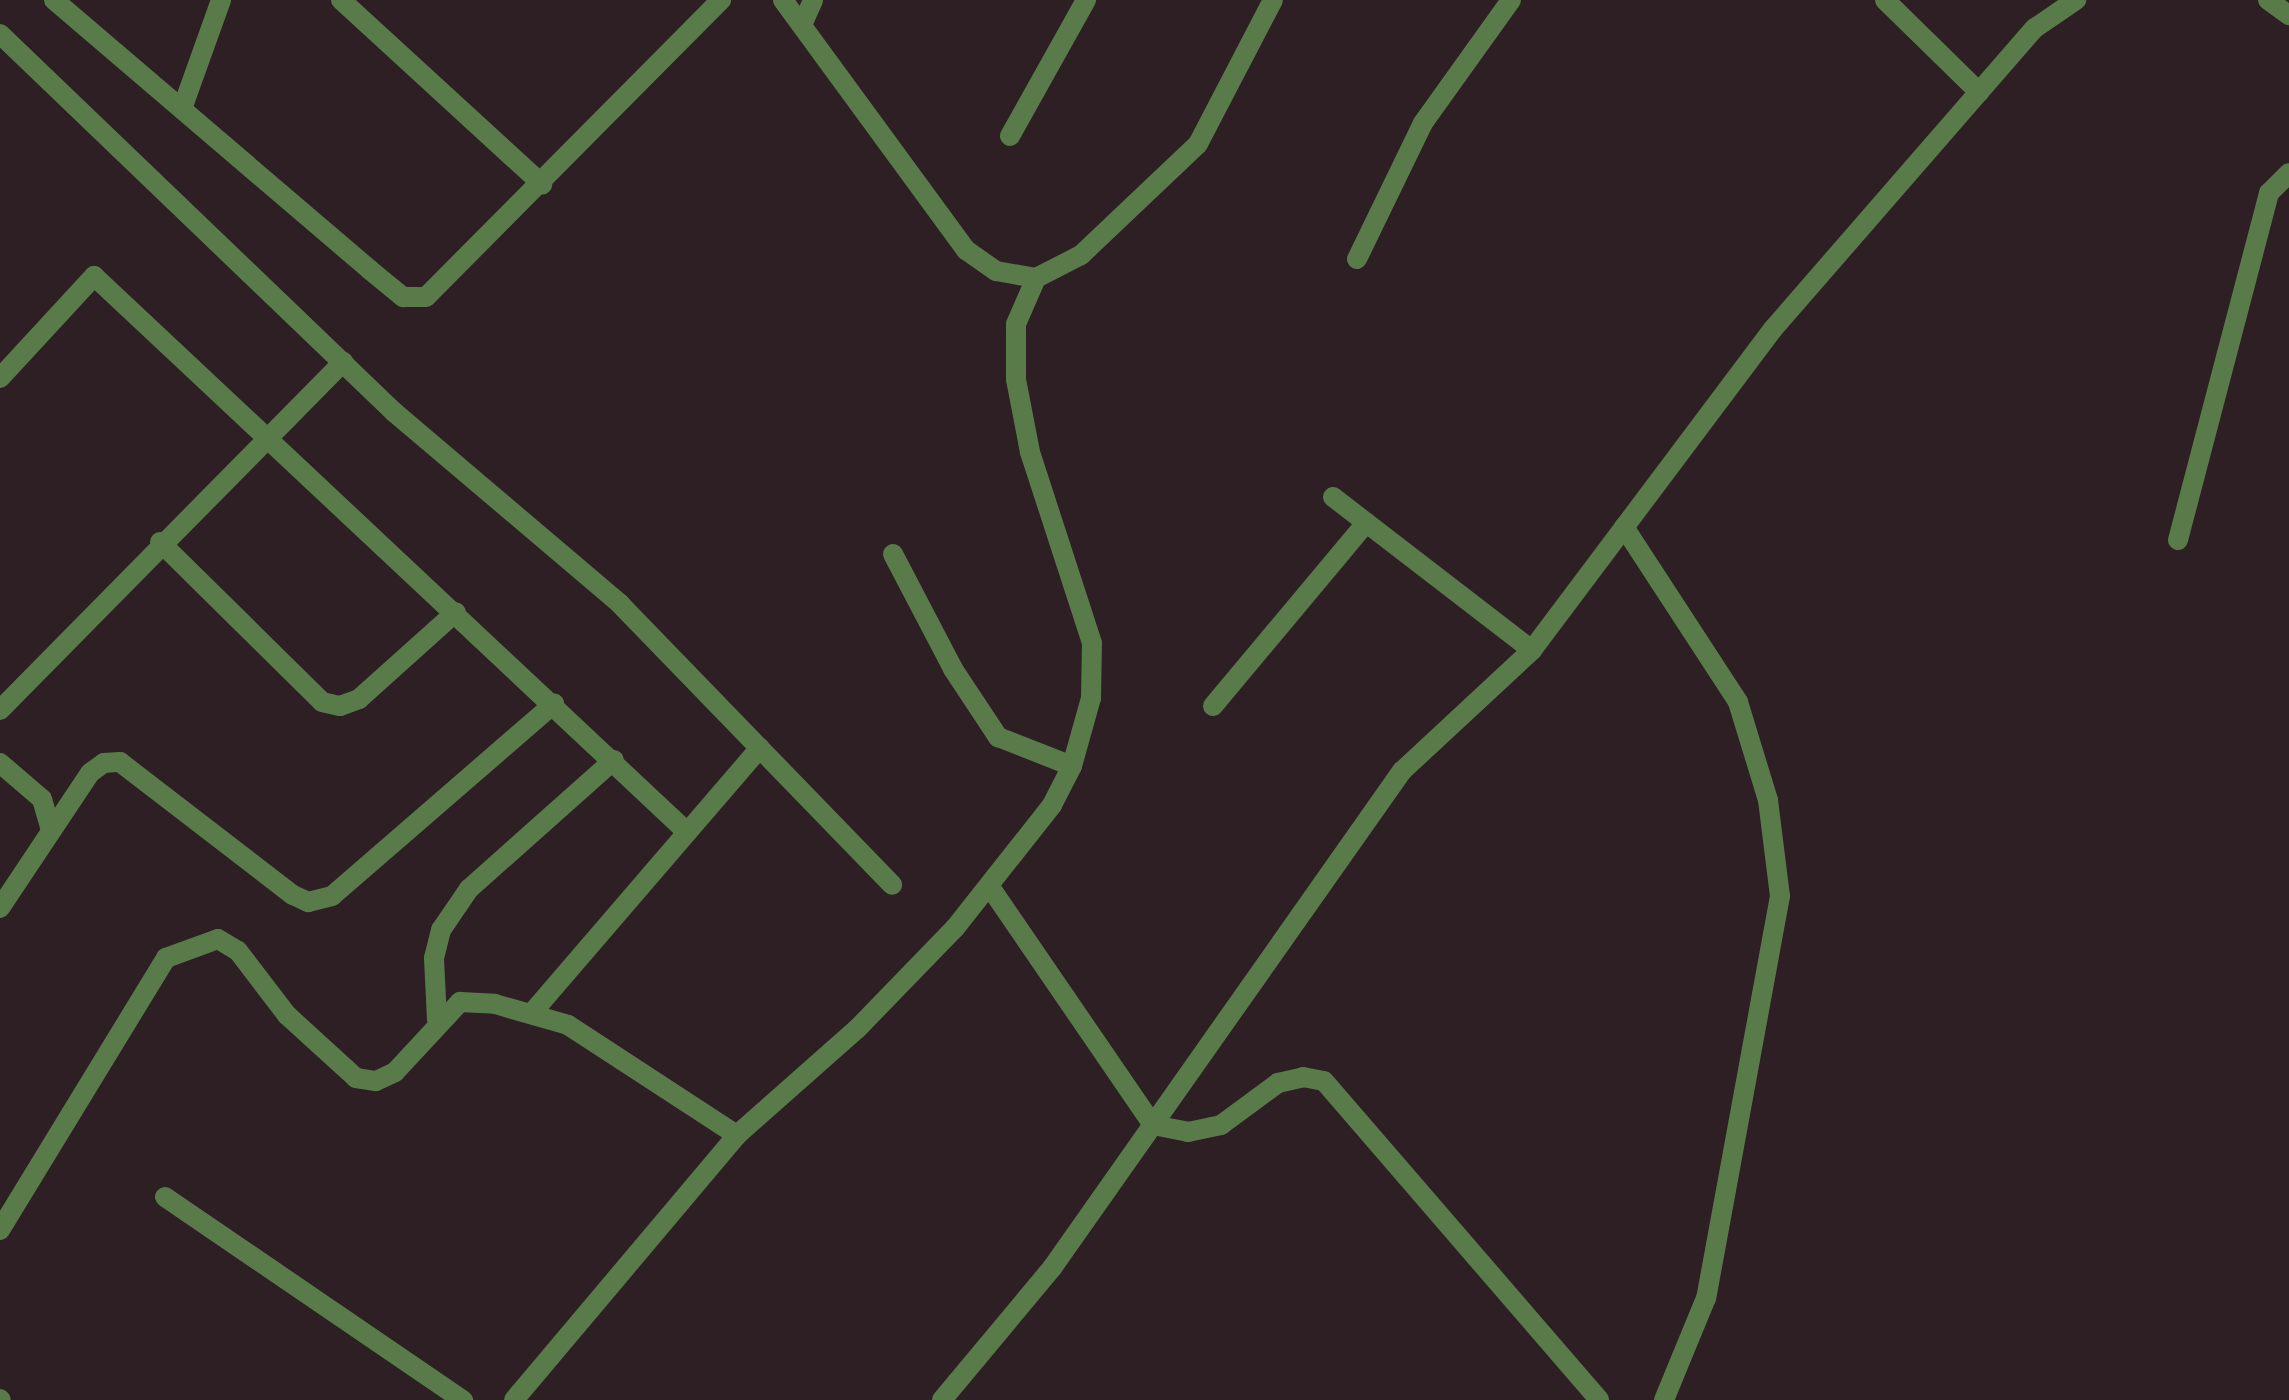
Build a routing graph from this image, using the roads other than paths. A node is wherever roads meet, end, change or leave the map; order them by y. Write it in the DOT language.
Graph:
graph roads {
  1 [pos="54,0"];
  2 [pos="220,0"];
  3 [pos="341,0"];
  4 [pos="721,0"];
  5 [pos="783,0"];
  6 [pos="814,0"];
  7 [pos="1086,0"];
  8 [pos="1273,0"];
  9 [pos="1510,0"];
  10 [pos="1885,0"];
  11 [pos="2076,0"];
  12 [pos="2268,0"];
  13 [pos="2051,6"];
  14 [pos="2289,15"];
  15 [pos="802,25"];
  16 [pos="0,34"];
  17 [pos="1979,92"];
  18 [pos="182,109"];
  19 [pos="1010,136"];
  20 [pos="2289,173"];
  21 [pos="542,184"];
  22 [pos="1357,259"];
  23 [pos="1036,278"];
  24 [pos="343,362"];
  25 [pos="0,378"];
  26 [pos="269,434"];
  27 [pos="1333,497"];
  28 [pos="1366,524"];
  29 [pos="1624,527"];
  30 [pos="2178,540"];
  31 [pos="160,542"];
  32 [pos="893,554"];
  33 [pos="456,612"];
  34 [pos="1532,650"];
  35 [pos="554,704"];
  36 [pos="1212,706"];
  37 [pos="0,710"];
  38 [pos="760,748"];
  39 [pos="614,760"];
  40 [pos="0,763"];
  41 [pos="1072,766"];
  42 [pos="51,831"];
  43 [pos="687,832"];
  44 [pos="892,885"];
  45 [pos="990,888"];
  46 [pos="0,908"];
  47 [pos="531,1014"];
  48 [pos="437,1020"];
  49 [pos="1153,1125"];
  50 [pos="737,1135"];
  51 [pos="165,1197"];
  52 [pos="0,1230"];
  53 [pos="463,1400"];
  54 [pos="514,1400"];
  55 [pos="942,1400"];
  56 [pos="1600,1400"];
  57 [pos="1664,1400"];
  1 -- 18 [label="street"];
  2 -- 18 [label="street"];
  3 -- 21 [label="street"];
  4 -- 21 [label="street"];
  5 -- 15 [label="street"];
  6 -- 15 [label="street"];
  7 -- 19 [label="street"];
  8 -- 23 [label="street"];
  9 -- 22 [label="street"];
  10 -- 17 [label="street"];
  11 -- 13 [label="street"];
  12 -- 14 [label="street"];
  13 -- 17 [label="street"];
  15 -- 23 [label="street"];
  16 -- 24 [label="street"];
  17 -- 29 [label="street"];
  18 -- 21 [label="street"];
  20 -- 30 [label="street"];
  23 -- 41 [label="street"];
  24 -- 26 [label="street"];
  24 -- 38 [label="street"];
  25 -- 26 [label="street"];
  26 -- 31 [label="street"];
  26 -- 33 [label="street"];
  27 -- 28 [label="street"];
  28 -- 34 [label="street"];
  28 -- 36 [label="street"];
  29 -- 34 [label="street"];
  29 -- 57 [label="street"];
  31 -- 33 [label="street"];
  31 -- 37 [label="street"];
  32 -- 41 [label="street"];
  33 -- 35 [label="street"];
  34 -- 49 [label="street"];
  35 -- 39 [label="street"];
  35 -- 42 [label="street"];
  38 -- 43 [label="street"];
  38 -- 44 [label="street"];
  39 -- 43 [label="street"];
  39 -- 48 [label="street"];
  40 -- 42 [label="street"];
  41 -- 45 [label="street"];
  42 -- 46 [label="street"];
  43 -- 47 [label="street"];
  45 -- 49 [label="street"];
  45 -- 50 [label="street"];
  47 -- 48 [label="street"];
  47 -- 50 [label="street"];
  48 -- 52 [label="street"];
  49 -- 55 [label="street"];
  49 -- 56 [label="street"];
  50 -- 54 [label="street"];
  51 -- 53 [label="street"];
}
